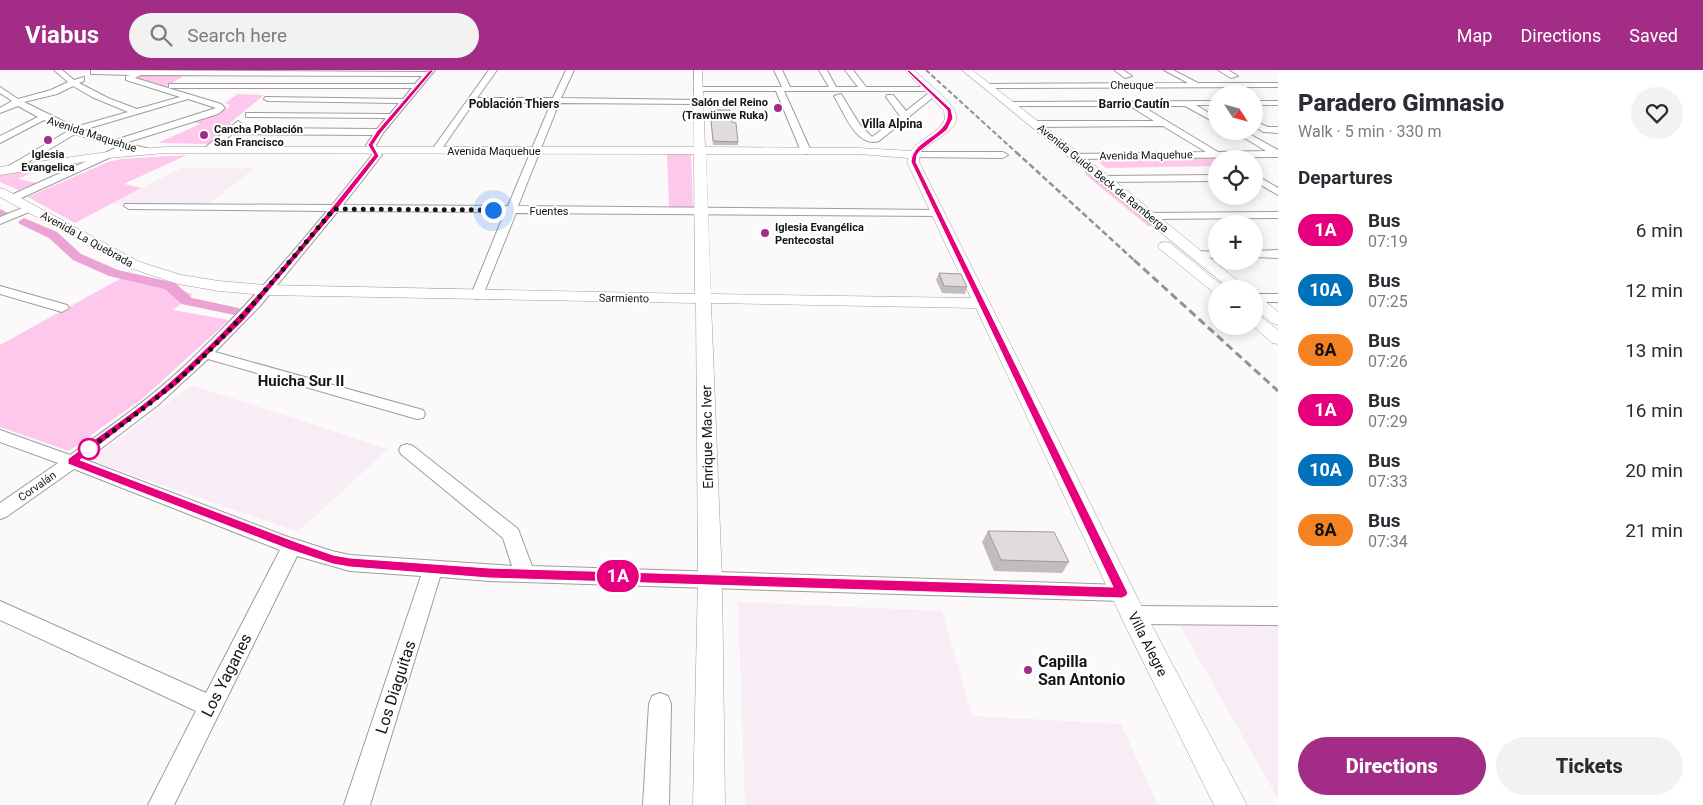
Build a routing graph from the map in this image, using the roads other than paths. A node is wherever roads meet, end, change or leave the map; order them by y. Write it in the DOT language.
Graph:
graph roads {
  1 [pos="58,70"];
  2 [pos="493,70"];
  3 [pos="570,70"];
  4 [pos="698,70"];
  5 [pos="778,70"];
  6 [pos="823,70"];
  7 [pos="849,70"];
  8 [pos="909,70"];
  9 [pos="1118,70"];
  10 [pos="1168,70"];
  11 [pos="1222,70"];
  12 [pos="96,71"];
  13 [pos="195,72"];
  14 [pos="300,72"];
  15 [pos="430,72"];
  16 [pos="962,72"];
  17 [pos="139,73"];
  18 [pos="1128,76"];
  19 [pos="1234,76"];
  20 [pos="1262,78"];
  21 [pos="72,84"];
  22 [pos="1197,85"];
  23 [pos="1277,85"];
  24 [pos="284,86"];
  25 [pos="418,86"];
  26 [pos="974,86"];
  27 [pos="988,86"];
  28 [pos="1104,86"];
  29 [pos="168,88"];
  30 [pos="698,89"];
  31 [pos="783,89"];
  32 [pos="864,89"];
  33 [pos="0,90"];
  34 [pos="836,92"];
  35 [pos="930,92"];
  36 [pos="187,97"];
  37 [pos="890,98"];
  38 [pos="268,100"];
  39 [pos="472,100"];
  40 [pos="405,101"];
  41 [pos="556,101"];
  42 [pos="16,102"];
  43 [pos="698,102"];
  44 [pos="1186,103"];
  45 [pos="1208,103"];
  46 [pos="1263,103"];
  47 [pos="1278,103"];
  48 [pos="1010,104"];
  49 [pos="1133,104"];
  50 [pos="0,112"];
  51 [pos="136,112"];
  52 [pos="249,115"];
  53 [pos="1208,115"];
  54 [pos="392,116"];
  55 [pos="905,116"];
  56 [pos="42,118"];
  57 [pos="1165,123"];
  58 [pos="1035,124"];
  59 [pos="1263,128"];
  60 [pos="75,130"];
  61 [pos="1278,130"];
  62 [pos="230,131"];
  63 [pos="861,131"];
  64 [pos="378,132"];
  65 [pos="884,132"];
  66 [pos="0,140"];
  67 [pos="1253,140"];
  68 [pos="117,144"];
  69 [pos="207,150"];
  70 [pos="1210,150"];
  71 [pos="147,151"];
  72 [pos="374,151"];
  73 [pos="436,151"];
  74 [pos="536,151"];
  75 [pos="700,151"];
  76 [pos="806,151"];
  77 [pos="1278,154"];
  78 [pos="108,155"];
  79 [pos="914,155"];
  80 [pos="1003,155"];
  81 [pos="1263,155"];
  82 [pos="1057,156"];
  83 [pos="1075,156"];
  84 [pos="1208,156"];
  85 [pos="5,170"];
  86 [pos="1208,178"];
  87 [pos="1105,179"];
  88 [pos="1263,183"];
  89 [pos="1278,192"];
  90 [pos="6,195"];
  91 [pos="129,206"];
  92 [pos="30,208"];
  93 [pos="334,209"];
  94 [pos="512,210"];
  95 [pos="701,211"];
  96 [pos="939,213"];
  97 [pos="1278,215"];
  98 [pos="1150,216"];
  99 [pos="0,221"];
  100 [pos="1263,254"];
  101 [pos="1278,254"];
  102 [pos="1198,255"];
  103 [pos="1208,255"];
  104 [pos="1229,280"];
  105 [pos="1208,281"];
  106 [pos="0,290"];
  107 [pos="265,290"];
  108 [pos="478,296"];
  109 [pos="1278,298"];
  110 [pos="1263,299"];
  111 [pos="703,300"];
  112 [pos="982,303"];
  113 [pos="1263,307"];
  114 [pos="62,308"];
  115 [pos="1278,320"];
  116 [pos="1263,326"];
  117 [pos="1278,339"];
  118 [pos="205,354"];
  119 [pos="417,414"];
  120 [pos="0,436"];
  121 [pos="407,450"];
  122 [pos="72,461"];
  123 [pos="0,512"];
  124 [pos="292,546"];
  125 [pos="433,569"];
  126 [pos="525,574"];
  127 [pos="710,579"];
  128 [pos="1127,604"];
  129 [pos="0,610"];
  130 [pos="1278,616"];
  131 [pos="660,704"];
  132 [pos="210,706"];
  133 [pos="160,805"];
  134 [pos="357,805"];
  135 [pos="656,805"];
  136 [pos="709,805"];
  137 [pos="1231,805"];
  1 -- 21 [label="street"];
  2 -- 39 [label="street"];
  3 -- 41 [label="street"];
  4 -- 30 [label="main road, Enrique Mac Iver"];
  5 -- 31 [label="street"];
  6 -- 34 [label="street"];
  7 -- 32 [label="street"];
  8 -- 35 [label="main road"];
  9 -- 18 [label="street"];
  10 -- 22 [label="street"];
  11 -- 19 [label="street"];
  12 -- 17 [label="street"];
  12 -- 21 [label="street"];
  13 -- 14 [label="street"];
  13 -- 17 [label="street"];
  13 -- 29 [label="street"];
  14 -- 15 [label="street"];
  14 -- 24 [label="street"];
  15 -- 25 [label="street, Corvalán"];
  16 -- 26 [label="main road, Avenida Guido Beck de Ramberga"];
  16 -- 27 [label="main road, Avenida Guido Beck de Ramberga"];
  17 -- 29 [label="street"];
  20 -- 23 [label="street"];
  21 -- 42 [label="street"];
  21 -- 51 [label="street"];
  22 -- 23 [label="street, Cheuque"];
  22 -- 28 [label="street, Cheuque"];
  24 -- 25 [label="street"];
  24 -- 29 [label="street"];
  24 -- 38 [label="street"];
  25 -- 40 [label="street, Corvalán"];
  26 -- 27 [label="main road"];
  26 -- 82 [label="main road, Avenida Guido Beck de Ramberga"];
  27 -- 28 [label="street, Cheuque"];
  27 -- 48 [label="main road, Avenida Guido Beck de Ramberga"];
  28 -- 49 [label="street"];
  29 -- 36 [label="street"];
  30 -- 31 [label="street"];
  30 -- 43 [label="main road, Enrique Mac Iver"];
  31 -- 34 [label="street"];
  31 -- 76 [label="street"];
  32 -- 34 [label="street"];
  32 -- 35 [label="street"];
  33 -- 42 [label="street, Avenida Maquehue"];
  34 -- 63 [label="street"];
  35 -- 55 [label="street"];
  35 -- 79 [label="main road"];
  36 -- 51 [label="street"];
  36 -- 68 [label="street"];
  37 -- 55 [label="street"];
  38 -- 40 [label="street"];
  38 -- 52 [label="street"];
  39 -- 41 [label="street"];
  39 -- 73 [label="street"];
  40 -- 54 [label="street, Corvalán"];
  41 -- 43 [label="street"];
  41 -- 74 [label="street"];
  42 -- 50 [label="street"];
  42 -- 56 [label="street, Avenida Maquehue"];
  43 -- 75 [label="main road, Enrique Mac Iver"];
  44 -- 45 [label="street"];
  44 -- 49 [label="street"];
  44 -- 53 [label="street"];
  46 -- 47 [label="street"];
  48 -- 49 [label="street"];
  48 -- 58 [label="main road, Avenida Guido Beck de Ramberga"];
  49 -- 57 [label="street"];
  51 -- 60 [label="street"];
  52 -- 54 [label="street"];
  52 -- 62 [label="street"];
  54 -- 64 [label="street, Corvalán"];
  55 -- 65 [label="street"];
  56 -- 60 [label="street, Avenida Maquehue"];
  56 -- 66 [label="street"];
  57 -- 58 [label="street"];
  57 -- 70 [label="street"];
  58 -- 83 [label="main road, Avenida Guido Beck de Ramberga"];
  59 -- 61 [label="street"];
  60 -- 68 [label="street, Avenida Maquehue"];
  60 -- 85 [label="street"];
  62 -- 64 [label="street"];
  62 -- 69 [label="street"];
  63 -- 65 [label="street"];
  63 -- 65 [label="street"];
  64 -- 72 [label="street, Corvalán"];
  67 -- 77 [label="street"];
  68 -- 71 [label="street, Avenida Maquehue"];
  68 -- 78 [label="street"];
  69 -- 71 [label="main road, Avenida Maquehue"];
  69 -- 72 [label="main road, Avenida Maquehue"];
  71 -- 78 [label="main road"];
  72 -- 73 [label="main road, Avenida Maquehue"];
  72 -- 93 [label="street, Corvalán"];
  73 -- 74 [label="main road, Avenida Maquehue"];
  74 -- 75 [label="main road, Avenida Maquehue"];
  74 -- 94 [label="street"];
  75 -- 76 [label="main road, Avenida Maquehue"];
  75 -- 95 [label="main road, Enrique Mac Iver"];
  76 -- 79 [label="main road, Avenida Maquehue"];
  77 -- 81 [label="street, Avenida Maquehue"];
  78 -- 85 [label="main road"];
  78 -- 90 [label="street"];
  79 -- 80 [label="street, Avenida Maquehue"];
  79 -- 96 [label="main road, Villa Alegre"];
  82 -- 83 [label="main road"];
  82 -- 105 [label="main road, Avenida Guido Beck de Ramberga"];
  83 -- 84 [label="street, Avenida Maquehue"];
  83 -- 87 [label="main road, Avenida Guido Beck de Ramberga"];
  86 -- 87 [label="street"];
  87 -- 98 [label="main road, Avenida Guido Beck de Ramberga"];
  88 -- 89 [label="street"];
  90 -- 92 [label="main road, Avenida La Quebrada"];
  91 -- 93 [label="street, Fuentes"];
  92 -- 99 [label="street"];
  92 -- 107 [label="main road, Avenida La Quebrada"];
  93 -- 94 [label="street, Fuentes"];
  93 -- 107 [label="street, Corvalán"];
  94 -- 95 [label="street, Fuentes"];
  94 -- 108 [label="street"];
  95 -- 96 [label="street, Fuentes"];
  95 -- 111 [label="main road, Enrique Mac Iver"];
  96 -- 112 [label="main road, Villa Alegre"];
  97 -- 98 [label="street"];
  98 -- 102 [label="main road, Avenida Guido Beck de Ramberga"];
  100 -- 101 [label="street"];
  102 -- 103 [label="street"];
  102 -- 104 [label="main road, Avenida Guido Beck de Ramberga"];
  106 -- 114 [label="street"];
  107 -- 108 [label="main road, Sarmiento"];
  107 -- 118 [label="street, Corvalán"];
  108 -- 111 [label="main road, Sarmiento"];
  109 -- 110 [label="street"];
  111 -- 112 [label="main road, Sarmiento"];
  111 -- 127 [label="main road, Enrique Mac Iver"];
  112 -- 128 [label="main road, Villa Alegre"];
  113 -- 115 [label="main road"];
  116 -- 117 [label="main road"];
  118 -- 119 [label="street"];
  118 -- 122 [label="street, Corvalán"];
  120 -- 122 [label="street"];
  121 -- 126 [label="street"];
  122 -- 123 [label="street, Corvalán"];
  122 -- 124 [label="street"];
  124 -- 125 [label="street"];
  124 -- 132 [label="street, Los Yaganes"];
  125 -- 126 [label="street"];
  125 -- 134 [label="street, Los Diaguitas"];
  126 -- 127 [label="street"];
  127 -- 128 [label="street"];
  127 -- 136 [label="main road, Enrique Mac Iver"];
  128 -- 130 [label="street"];
  128 -- 137 [label="main road, Villa Alegre"];
  129 -- 132 [label="street"];
  131 -- 135 [label="street"];
  132 -- 133 [label="street, Los Yaganes"];
}
